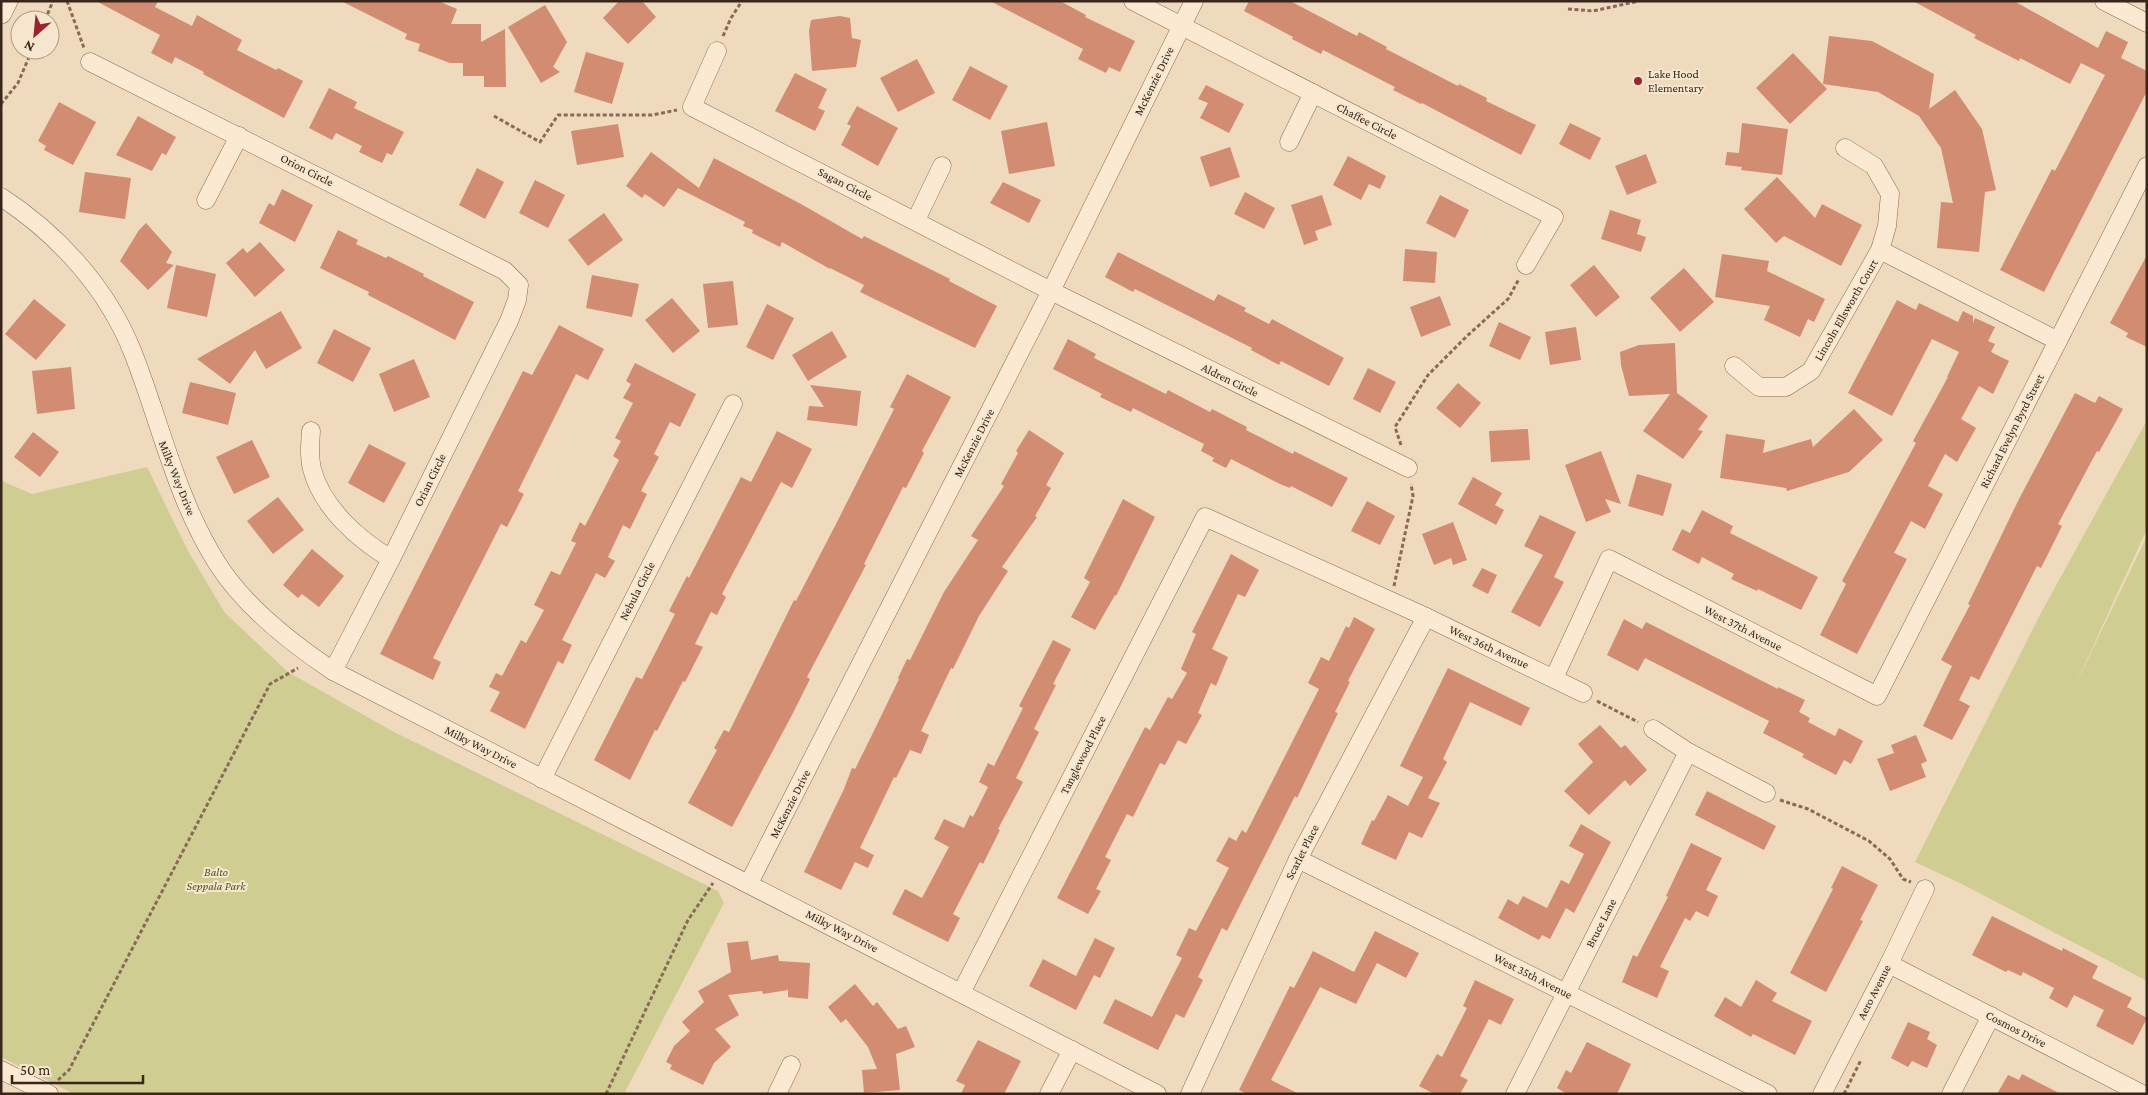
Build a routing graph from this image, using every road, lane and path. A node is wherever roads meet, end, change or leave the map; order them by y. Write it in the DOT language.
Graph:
graph roads {
  1 [pos="7,1"];
  2 [pos="67,1"];
  3 [pos="742,1"];
  4 [pos="1133,1"];
  5 [pos="1194,1"];
  6 [pos="1639,1"];
  7 [pos="2104,1"];
  8 [pos="1568,8"];
  9 [pos="1,13"];
  10 [pos="2147,23"];
  11 [pos="1181,26"];
  12 [pos="717,51"];
  13 [pos="28,60"];
  14 [pos="90,62"];
  15 [pos="1313,93"];
  16 [pos="1,104"];
  17 [pos="692,108"];
  18 [pos="494,116"];
  19 [pos="239,136"];
  20 [pos="1289,142"];
  21 [pos="1845,148"];
  22 [pos="942,166"];
  23 [pos="2147,166"];
  24 [pos="1,197"];
  25 [pos="206,200"];
  26 [pos="916,220"];
  27 [pos="1880,250"];
  28 [pos="1523,270"];
  29 [pos="519,285"];
  30 [pos="1051,291"];
  31 [pos="2058,341"];
  32 [pos="1734,366"];
  33 [pos="733,404"];
  34 [pos="311,431"];
  35 [pos="1408,468"];
  36 [pos="1205,517"];
  37 [pos="392,559"];
  38 [pos="1390,601"];
  39 [pos="1426,617"];
  40 [pos="298,668"];
  41 [pos="333,671"];
  42 [pos="1554,678"];
  43 [pos="1583,694"];
  44 [pos="1877,696"];
  45 [pos="1653,729"];
  46 [pos="1688,752"];
  47 [pos="542,779"];
  48 [pos="1766,793"];
  49 [pos="1298,859"];
  50 [pos="713,883"];
  51 [pos="749,883"];
  52 [pos="1925,889"];
  53 [pos="1889,964"];
  54 [pos="961,993"];
  55 [pos="1565,993"];
  56 [pos="1991,1016"];
  57 [pos="1072,1050"];
  58 [pos="791,1065"];
  59 [pos="1,1070"];
  60 [pos="46,1093"];
  61 [pos="606,1094"];
  62 [pos="776,1094"];
  63 [pos="1049,1094"];
  64 [pos="1157,1094"];
  65 [pos="1190,1094"];
  66 [pos="1515,1094"];
  67 [pos="1768,1094"];
  68 [pos="1822,1094"];
  69 [pos="1951,1094"];
  70 [pos="2142,1094"];
  1 -- 9 [label="street"];
  2 -- 14 [label="path"];
  3 -- 12 [label="path"];
  4 -- 11 [label="street, Chaffee Circle"];
  5 -- 11 [label="street, McKenzie Drive"];
  6 -- 8 [label="path"];
  7 -- 10 [label="street"];
  11 -- 15 [label="street, Chaffee Circle"];
  11 -- 30 [label="street, McKenzie Drive"];
  12 -- 17 [label="street"];
  13 -- 16 [label="path"];
  14 -- 19 [label="street, Orion Circle"];
  15 -- 20 [label="street"];
  15 -- 28 [label="street, Chaffee Circle"];
  17 -- 18 [label="path"];
  17 -- 26 [label="street, Sagan Circle"];
  19 -- 25 [label="street"];
  19 -- 29 [label="street, Orion Circle"];
  21 -- 27 [label="street, Lincoln Ellsworth Court"];
  22 -- 26 [label="street"];
  23 -- 31 [label="street, Richard Evelyn Byrd Street"];
  24 -- 41 [label="street, Milky Way Drive"];
  26 -- 30 [label="street, Sagan Circle"];
  27 -- 31 [label="street, Lincoln Ellsworth Court"];
  27 -- 32 [label="street, Lincoln Ellsworth Court"];
  28 -- 35 [label="path"];
  29 -- 37 [label="street, Orian Circle"];
  30 -- 35 [label="street, Aldren Circle"];
  30 -- 51 [label="street, McKenzie Drive"];
  31 -- 44 [label="street, Richard Evelyn Byrd Street"];
  33 -- 47 [label="street, Nebula Circle"];
  34 -- 37 [label="street"];
  35 -- 38 [label="path"];
  36 -- 38 [label="street, West 36th Avenue"];
  36 -- 54 [label="street, Tanglewood Place"];
  37 -- 41 [label="street, Orian Circle"];
  38 -- 39 [label="street, West 36th Avenue"];
  39 -- 42 [label="street, West 36th Avenue"];
  39 -- 49 [label="street, Scarlet Place"];
  40 -- 60 [label="path"];
  41 -- 47 [label="street, Milky Way Drive"];
  42 -- 43 [label="street, West 36th Avenue"];
  42 -- 44 [label="street, West 37th Avenue"];
  43 -- 45 [label="path"];
  45 -- 46 [label="street"];
  46 -- 48 [label="street"];
  46 -- 55 [label="street, Bruce Lane"];
  47 -- 51 [label="street, Milky Way Drive"];
  48 -- 52 [label="path"];
  49 -- 55 [label="street, West 35th Avenue"];
  49 -- 65 [label="street, Scarlet Place"];
  50 -- 61 [label="path"];
  51 -- 54 [label="street, Milky Way Drive"];
  52 -- 53 [label="street, Aero Avenue"];
  53 -- 56 [label="street, Cosmos Drive"];
  53 -- 68 [label="street, Aero Avenue"];
  54 -- 57 [label="street, Milky Way Drive"];
  55 -- 66 [label="street, Bruce Lane"];
  55 -- 67 [label="street, West 35th Avenue"];
  56 -- 69 [label="street"];
  56 -- 70 [label="street, Cosmos Drive"];
  57 -- 63 [label="street"];
  57 -- 64 [label="street, Milky Way Drive"];
  58 -- 62 [label="street"];
  59 -- 60 [label="street"];
}
